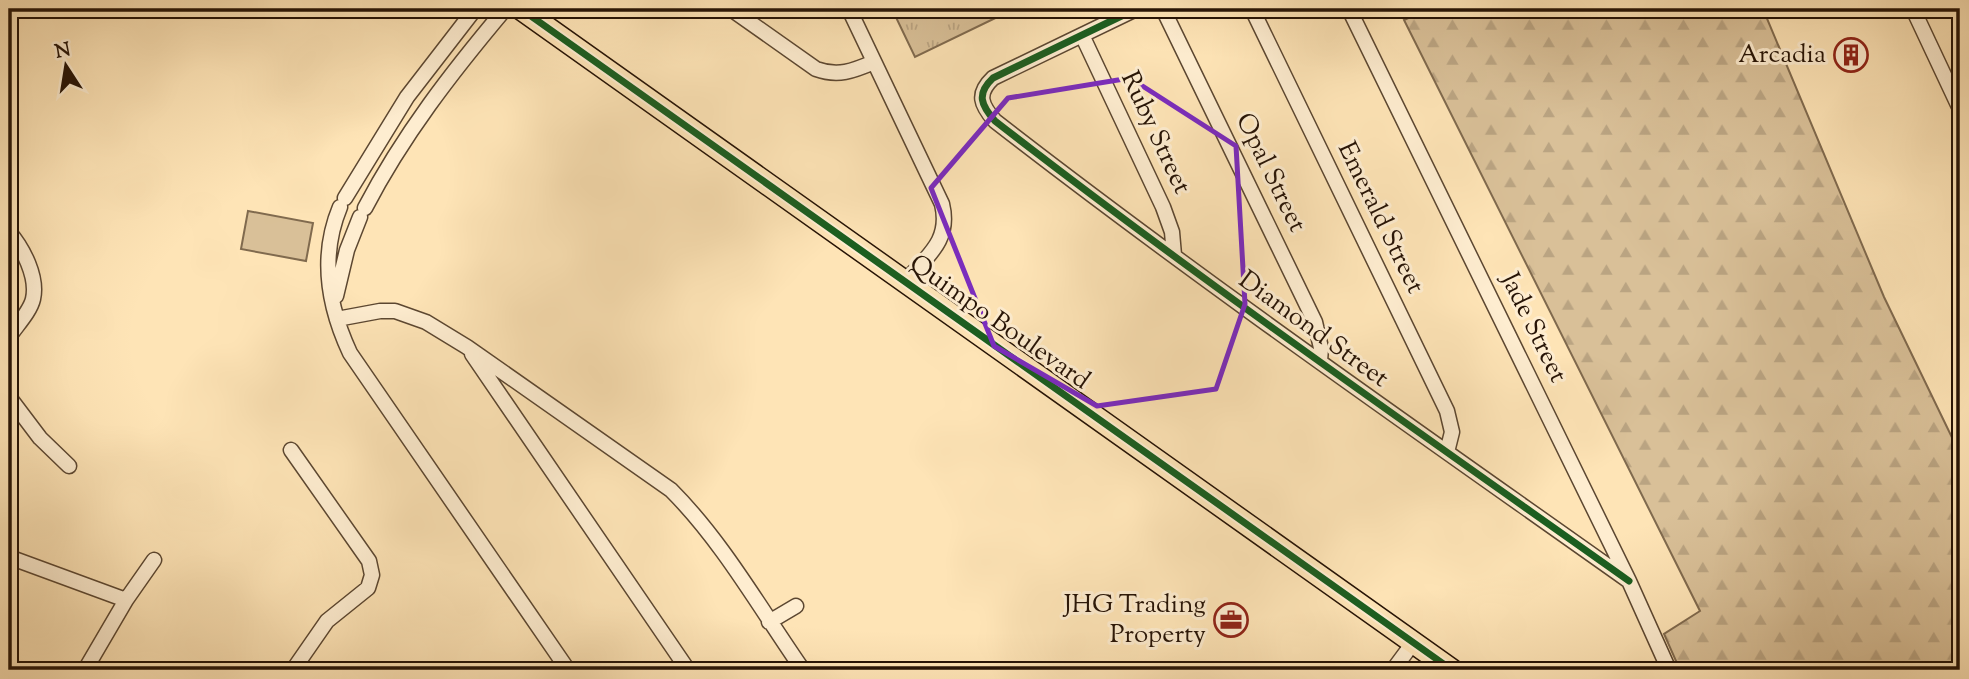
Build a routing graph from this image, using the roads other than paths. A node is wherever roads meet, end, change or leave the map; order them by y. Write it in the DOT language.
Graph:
graph roads {
  1 [pos="475,9"];
  2 [pos="505,9"];
  3 [pos="521,9"];
  4 [pos="731,9"];
  5 [pos="849,9"];
  6 [pos="1136,9"];
  7 [pos="1163,9"];
  8 [pos="1252,9"];
  9 [pos="1349,9"];
  10 [pos="1913,9"];
  11 [pos="1082,35"];
  12 [pos="874,62"];
  13 [pos="1960,109"];
  14 [pos="356,177"];
  15 [pos="376,187"];
  16 [pos="9,232"];
  17 [pos="1174,255"];
  18 [pos="905,282"];
  19 [pos="334,304"];
  20 [pos="338,319"];
  21 [pos="9,337"];
  22 [pos="467,347"];
  23 [pos="1320,361"];
  24 [pos="9,397"];
  25 [pos="290,450"];
  26 [pos="1447,452"];
  27 [pos="69,466"];
  28 [pos="9,557"];
  29 [pos="154,559"];
  30 [pos="1629,581"];
  31 [pos="126,600"];
  32 [pos="796,606"];
  33 [pos="769,622"];
  34 [pos="1413,643"];
  35 [pos="85,670"];
  36 [pos="293,670"];
  37 [pos="568,670"];
  38 [pos="688,670"];
  39 [pos="803,670"];
  40 [pos="1393,670"];
  41 [pos="1452,670"];
  42 [pos="1668,670"];
  1 -- 14 [label="street"];
  2 -- 15 [label="street"];
  3 -- 18 [label="main road, Quimpo Boulevard"];
  4 -- 12 [label="street"];
  5 -- 12 [label="street"];
  6 -- 11 [label="street"];
  7 -- 23 [label="street, Opal Street"];
  8 -- 26 [label="street, Emerald Street"];
  9 -- 30 [label="street, Jade Street"];
  10 -- 13 [label="street"];
  11 -- 17 [label="street, Ruby Street"];
  11 -- 17 [label="street, Diamond Street"];
  12 -- 18 [label="street"];
  14 -- 15 [label="street"];
  14 -- 19 [label="street"];
  15 -- 19 [label="street"];
  16 -- 21 [label="street"];
  17 -- 23 [label="street, Diamond Street"];
  18 -- 34 [label="main road, Quimpo Boulevard"];
  19 -- 20 [label="street"];
  20 -- 22 [label="street"];
  20 -- 37 [label="street"];
  22 -- 33 [label="street"];
  22 -- 38 [label="street"];
  23 -- 26 [label="street, Diamond Street"];
  24 -- 27 [label="street"];
  25 -- 36 [label="street"];
  26 -- 30 [label="street, Diamond Street"];
  28 -- 31 [label="street"];
  29 -- 31 [label="street"];
  30 -- 42 [label="street, Jade Street"];
  31 -- 35 [label="street"];
  32 -- 33 [label="street"];
  33 -- 39 [label="street"];
  34 -- 40 [label="street"];
  34 -- 41 [label="main road, Quimpo Boulevard"];
}
